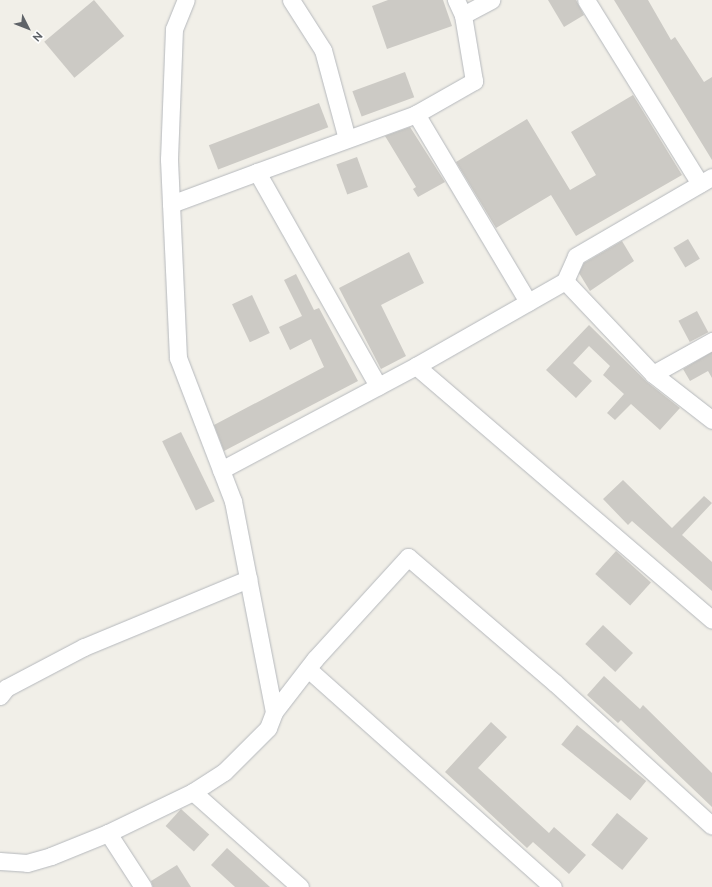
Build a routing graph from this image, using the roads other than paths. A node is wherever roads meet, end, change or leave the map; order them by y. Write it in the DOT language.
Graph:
graph roads {
  1 [pos="186,0"];
  2 [pos="291,0"];
  3 [pos="491,0"];
  4 [pos="586,0"];
  5 [pos="459,7"];
  6 [pos="416,114"];
  7 [pos="347,139"];
  8 [pos="257,172"];
  9 [pos="706,180"];
  10 [pos="171,204"];
  11 [pos="565,281"];
  12 [pos="528,302"];
  13 [pos="712,341"];
  14 [pos="416,366"];
  15 [pos="653,374"];
  16 [pos="378,386"];
  17 [pos="712,420"];
  18 [pos="221,470"];
  19 [pos="248,579"];
  20 [pos="712,620"];
  21 [pos="308,669"];
  22 [pos="0,696"];
  23 [pos="274,712"];
  24 [pos="193,792"];
  25 [pos="712,826"];
  26 [pos="108,833"];
  27 [pos="0,861"];
  28 [pos="143,887"];
  29 [pos="300,887"];
  30 [pos="553,887"];
  1 -- 10 [label="street"];
  2 -- 7 [label="street"];
  3 -- 5 [label="street"];
  4 -- 9 [label="street"];
  5 -- 6 [label="street"];
  6 -- 7 [label="street"];
  6 -- 12 [label="street"];
  7 -- 8 [label="street"];
  8 -- 10 [label="street"];
  8 -- 16 [label="street"];
  9 -- 11 [label="street"];
  10 -- 18 [label="street"];
  11 -- 12 [label="street"];
  11 -- 15 [label="street"];
  12 -- 14 [label="street"];
  13 -- 15 [label="street"];
  14 -- 16 [label="street"];
  14 -- 20 [label="street"];
  15 -- 17 [label="street"];
  16 -- 18 [label="street"];
  18 -- 19 [label="street"];
  19 -- 22 [label="street"];
  19 -- 23 [label="street"];
  21 -- 23 [label="street"];
  21 -- 25 [label="street"];
  21 -- 30 [label="street"];
  23 -- 24 [label="street"];
  24 -- 26 [label="street"];
  24 -- 29 [label="street"];
  26 -- 27 [label="street"];
  26 -- 28 [label="street"];
}
